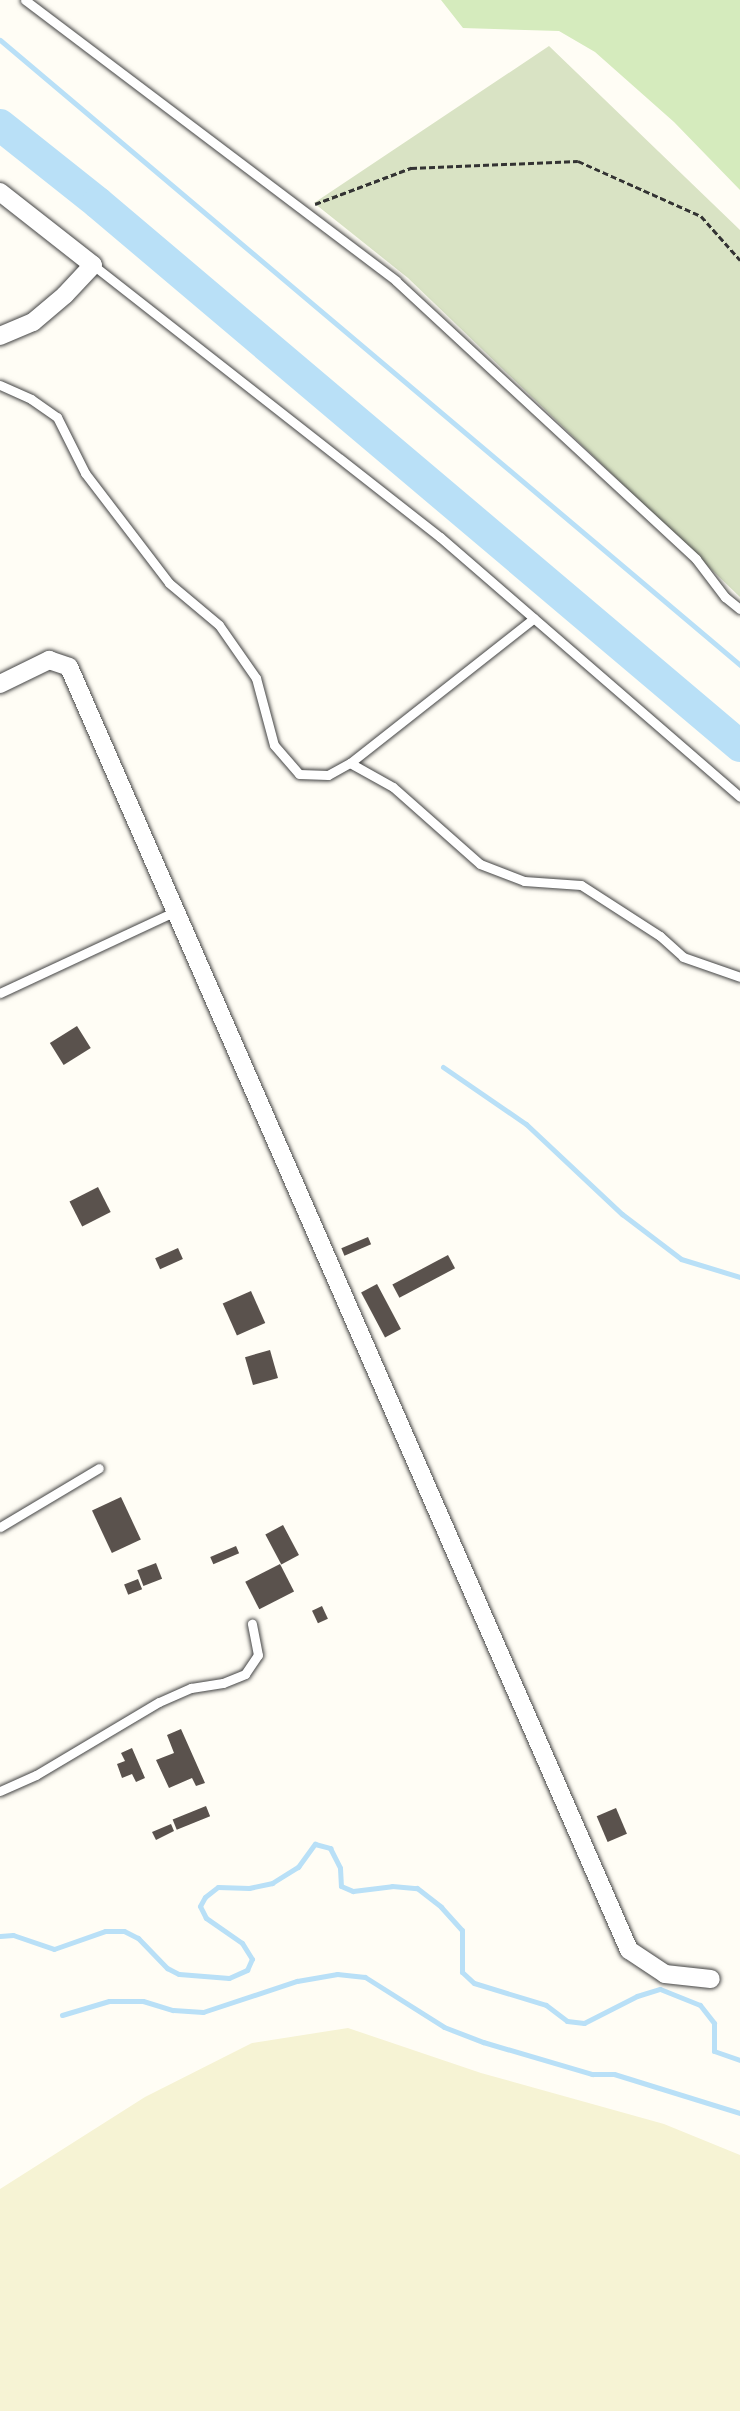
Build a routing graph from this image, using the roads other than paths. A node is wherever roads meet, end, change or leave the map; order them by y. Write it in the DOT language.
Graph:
graph roads {
  1 [pos="25,0"];
  2 [pos="0,192"];
  3 [pos="93,264"];
  4 [pos="0,336"];
  5 [pos="0,385"];
  6 [pos="740,609"];
  7 [pos="534,618"];
  8 [pos="0,684"];
  9 [pos="350,763"];
  10 [pos="740,797"];
  11 [pos="174,912"];
  12 [pos="740,977"];
  13 [pos="0,993"];
  14 [pos="99,1468"];
  15 [pos="0,1527"];
  16 [pos="252,1624"];
  17 [pos="0,1791"];
  18 [pos="711,1979"];
  1 -- 6 [label="lane"];
  2 -- 3 [label="street"];
  3 -- 4 [label="street"];
  3 -- 7 [label="lane"];
  5 -- 9 [label="lane"];
  7 -- 9 [label="lane"];
  7 -- 10 [label="lane"];
  8 -- 11 [label="street"];
  9 -- 12 [label="lane"];
  11 -- 13 [label="lane"];
  11 -- 18 [label="street"];
  14 -- 15 [label="lane"];
  16 -- 17 [label="lane"];
}
